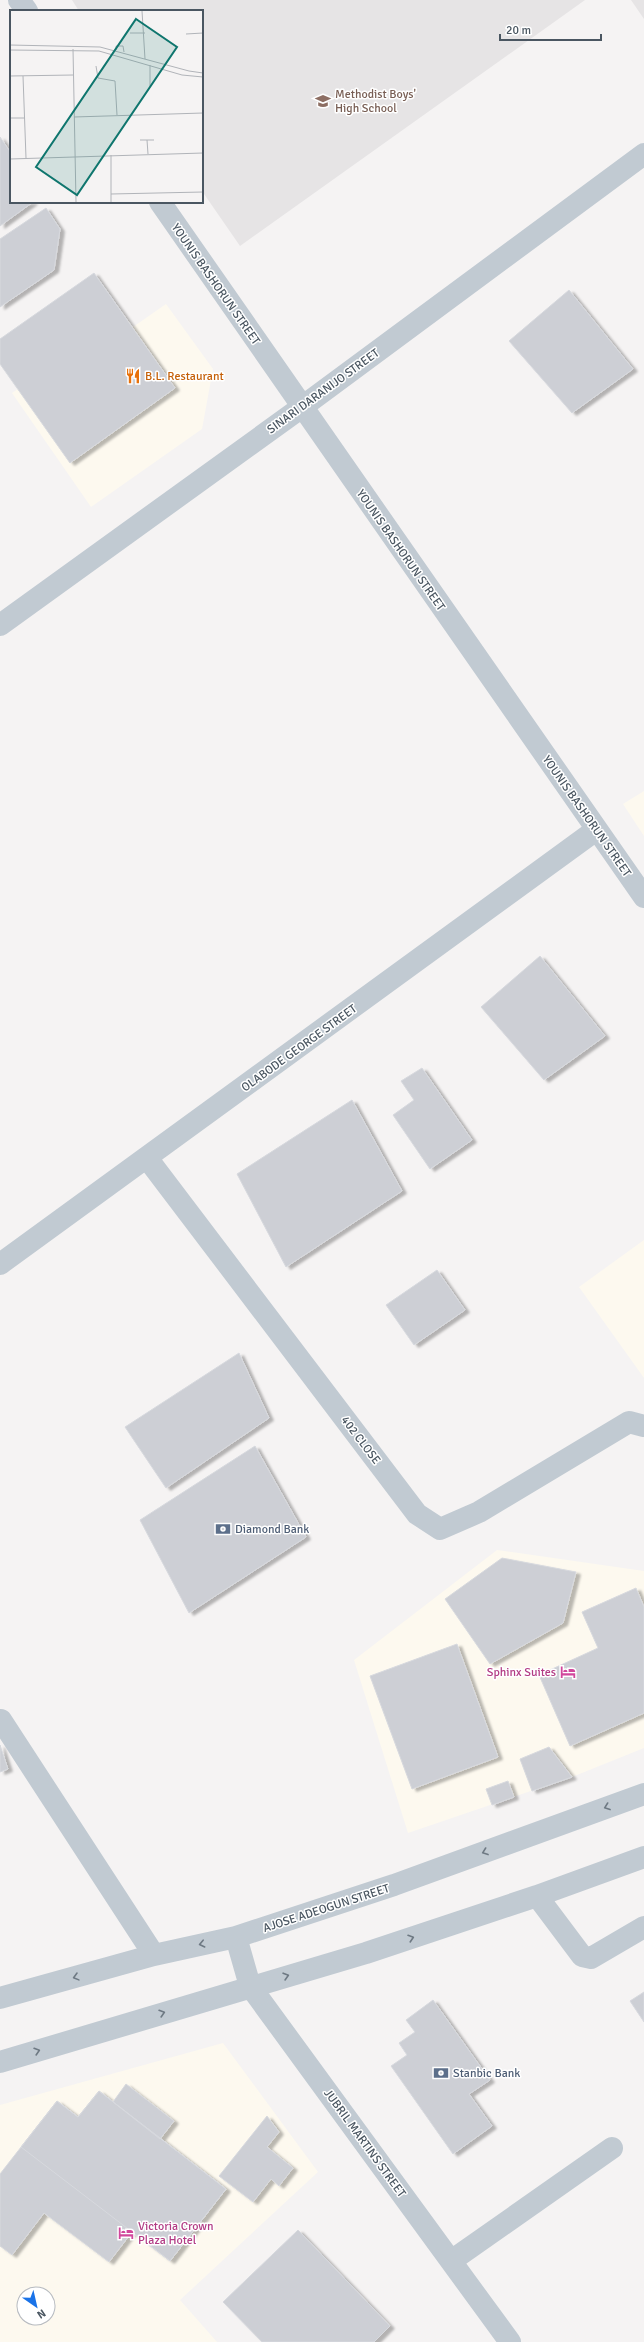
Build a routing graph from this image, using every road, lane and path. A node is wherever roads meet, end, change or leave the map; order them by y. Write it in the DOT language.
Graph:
graph roads {
  1 [pos="19,0"];
  2 [pos="26,10"];
  3 [pos="644,154"];
  4 [pos="161,203"];
  5 [pos="302,407"];
  6 [pos="0,624"];
  7 [pos="596,830"];
  8 [pos="644,897"];
  9 [pos="147,1158"];
  10 [pos="0,1264"];
  11 [pos="644,1426"];
  12 [pos="1,1720"];
  13 [pos="644,1794"];
  14 [pos="641,1863"];
  15 [pos="537,1896"];
  16 [pos="644,1927"];
  17 [pos="236,1937"];
  18 [pos="154,1955"];
  19 [pos="250,1986"];
  20 [pos="0,1998"];
  21 [pos="0,2062"];
  22 [pos="612,2148"];
  23 [pos="451,2261"];
  24 [pos="510,2342"];
  1 -- 2 [label="street"];
  3 -- 5 [label="street, SINARI DARANIJO STREET"];
  4 -- 5 [label="street, YOUNIS BASHORUN STREET"];
  5 -- 6 [label="street, SINARI DARANIJO STREET"];
  5 -- 7 [label="street, YOUNIS BASHORUN STREET"];
  7 -- 8 [label="street, YOUNIS BASHORUN STREET"];
  7 -- 9 [label="street, OLABODE GEORGE STREET"];
  9 -- 10 [label="street, OLABODE GEORGE STREET"];
  9 -- 11 [label="street, 402 CLOSE"];
  12 -- 18 [label="street"];
  13 -- 17 [label="street, AJOSE ADEOGUN STREET, one-way"];
  14 -- 15 [label="street"];
  15 -- 16 [label="street"];
  19 -- 15 [label="street, one-way"];
  17 -- 18 [label="street, AJOSE ADEOGUN STREET, one-way"];
  17 -- 19 [label="street, JUBRIL MARTINS STREET"];
  18 -- 20 [label="street, AJOSE ADEOGUN STREET, one-way"];
  21 -- 19 [label="street, one-way"];
  19 -- 23 [label="street, JUBRIL MARTINS STREET"];
  22 -- 23 [label="street"];
  23 -- 24 [label="street, JUBRIL MARTINS STREET"];
}
